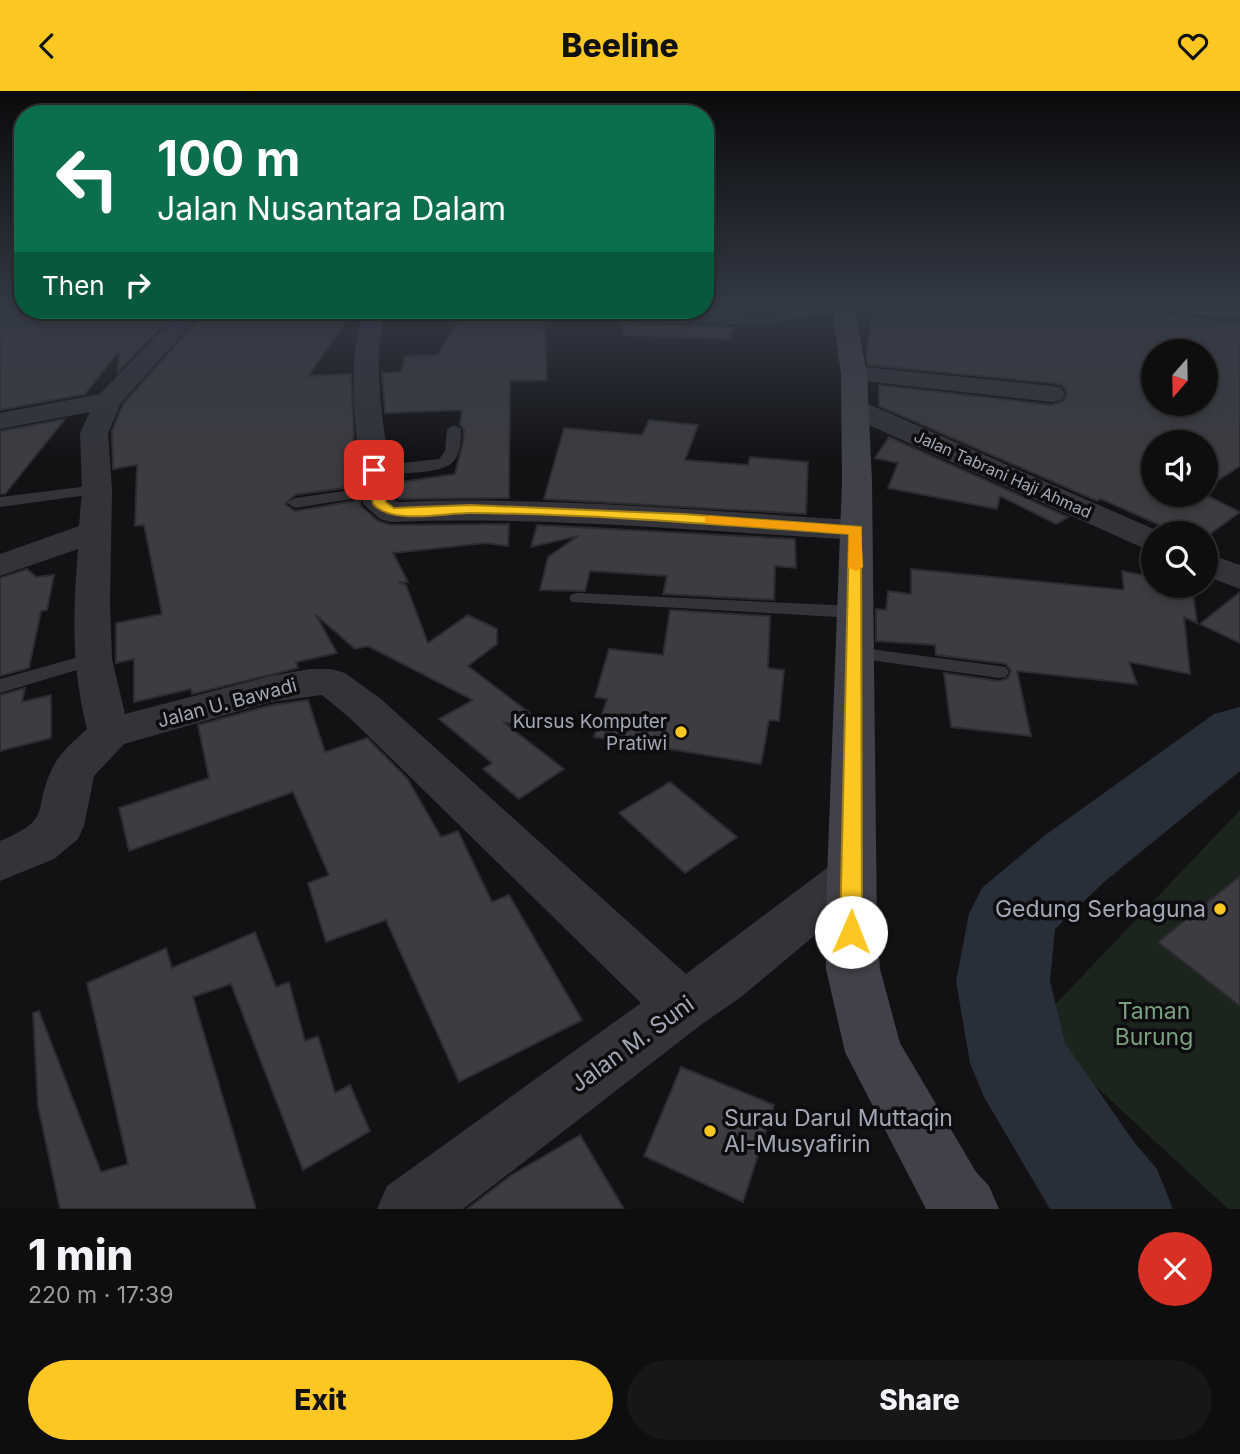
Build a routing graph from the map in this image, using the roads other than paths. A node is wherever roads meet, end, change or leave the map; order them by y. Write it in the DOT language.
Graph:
graph roads {
  1 [pos="148,358"];
  2 [pos="368,358"];
  3 [pos="850,358"];
  4 [pos="854,391"];
  5 [pos="1052,394"];
  6 [pos="109,400"];
  7 [pos="0,421"];
  8 [pos="454,429"];
  9 [pos="376,481"];
  10 [pos="97,490"];
  11 [pos="0,502"];
  12 [pos="295,503"];
  13 [pos="856,530"];
  14 [pos="94,532"];
  15 [pos="1141,534"];
  16 [pos="0,566"];
  17 [pos="1218,568"];
  18 [pos="1240,578"];
  19 [pos="579,598"];
  20 [pos="855,613"];
  21 [pos="855,653"];
  22 [pos="93,659"];
  23 [pos="999,672"];
  24 [pos="0,686"];
  25 [pos="110,733"];
  26 [pos="0,862"];
  27 [pos="852,876"];
  28 [pos="682,1006"];
  29 [pos="410,1209"];
  30 [pos="966,1209"];
  1 -- 6 [label="street"];
  2 -- 9 [label="street"];
  3 -- 4 [label="main road"];
  4 -- 5 [label="street"];
  4 -- 13 [label="main road"];
  4 -- 15 [label="street, Jalan Tabrani Haji Ahmad"];
  6 -- 7 [label="street"];
  6 -- 10 [label="street"];
  8 -- 9 [label="lane"];
  9 -- 12 [label="lane"];
  9 -- 13 [label="street"];
  10 -- 11 [label="lane"];
  10 -- 14 [label="street"];
  13 -- 20 [label="main road"];
  14 -- 16 [label="street"];
  14 -- 22 [label="street"];
  17 -- 18 [label="street"];
  19 -- 20 [label="lane"];
  20 -- 21 [label="main road"];
  21 -- 23 [label="lane"];
  21 -- 27 [label="main road"];
  22 -- 24 [label="lane"];
  22 -- 25 [label="street"];
  25 -- 26 [label="street"];
  25 -- 28 [label="street, Jalan U. Bawadi"];
  27 -- 28 [label="street, Jalan M. Suni"];
  27 -- 30 [label="main road"];
  28 -- 29 [label="street, Jalan M. Suni"];
}
